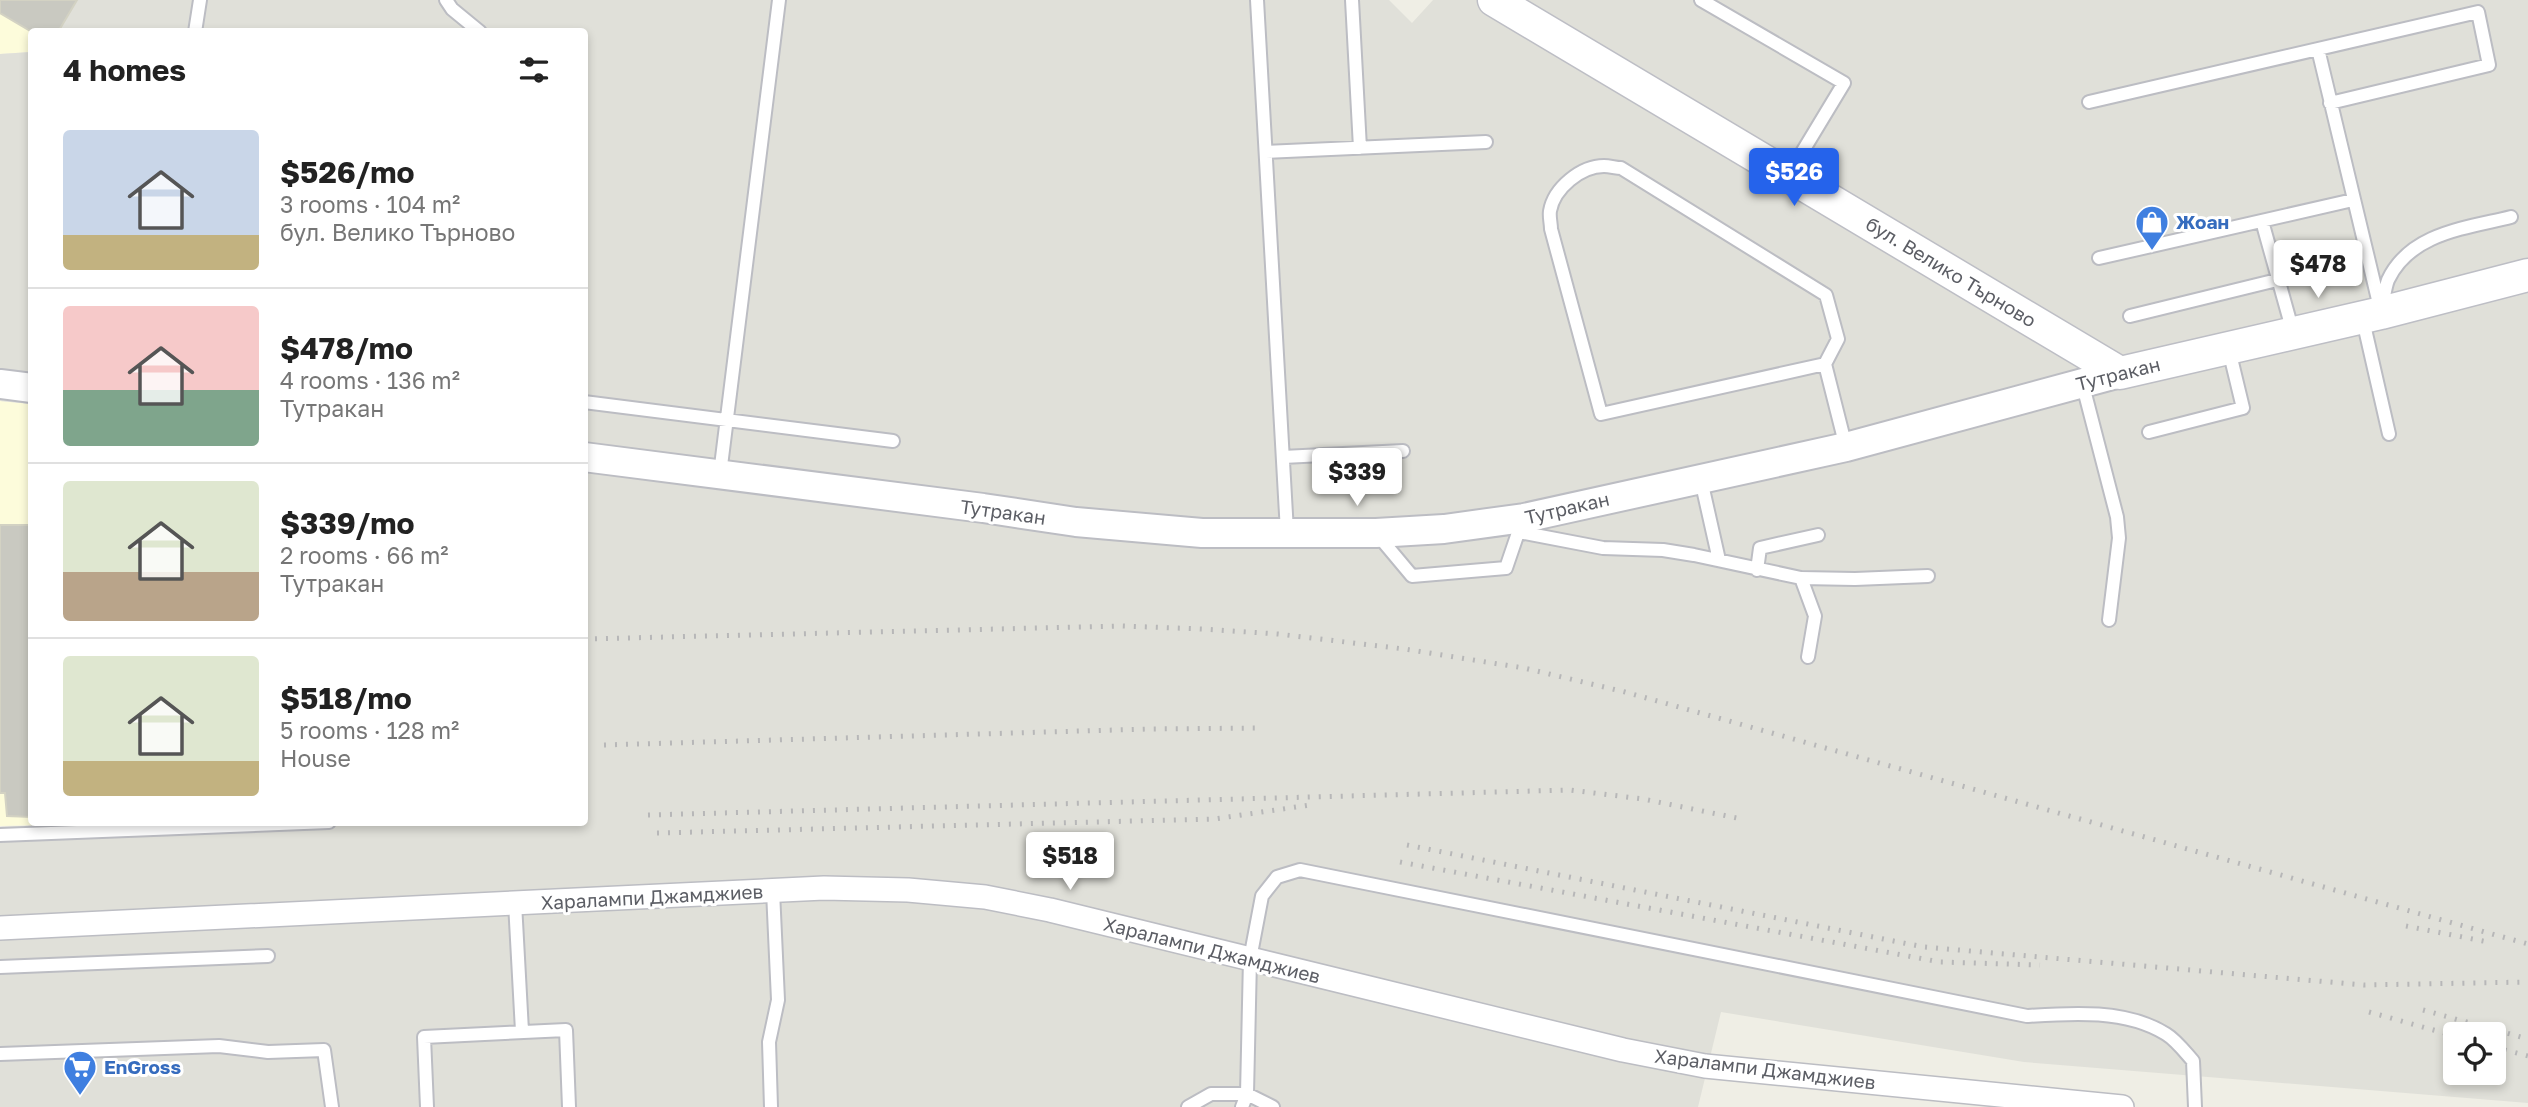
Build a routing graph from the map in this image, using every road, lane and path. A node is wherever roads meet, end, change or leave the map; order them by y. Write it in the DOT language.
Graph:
graph roads {
  1 [pos="200,0"];
  2 [pos="446,0"];
  3 [pos="779,0"];
  4 [pos="1257,0"];
  5 [pos="1352,0"];
  6 [pos="1494,0"];
  7 [pos="1702,0"];
  8 [pos="196,28"];
  9 [pos="475,28"];
  10 [pos="2318,49"];
  11 [pos="2089,102"];
  12 [pos="2330,103"];
  13 [pos="1486,142"];
  14 [pos="1360,148"];
  15 [pos="1266,152"];
  16 [pos="1789,174"];
  17 [pos="2353,200"];
  18 [pos="2511,217"];
  19 [pos="2262,221"];
  20 [pos="2099,258"];
  21 [pos="2528,275"];
  22 [pos="2277,280"];
  23 [pos="2370,315"];
  24 [pos="2130,316"];
  25 [pos="2293,333"];
  26 [pos="2228,348"];
  27 [pos="1825,364"];
  28 [pos="2120,373"];
  29 [pos="2082,382"];
  30 [pos="0,384"];
  31 [pos="28,388"];
  32 [pos="588,403"];
  33 [pos="726,420"];
  34 [pos="2149,432"];
  35 [pos="2389,434"];
  36 [pos="893,441"];
  37 [pos="1846,447"];
  38 [pos="1403,451"];
  39 [pos="1283,457"];
  40 [pos="588,458"];
  41 [pos="720,474"];
  42 [pos="1701,480"];
  43 [pos="1521,525"];
  44 [pos="1287,532"];
  45 [pos="1376,533"];
  46 [pos="1818,534"];
  47 [pos="1719,560"];
  48 [pos="1757,570"];
  49 [pos="1928,576"];
  50 [pos="1801,578"];
  51 [pos="2109,620"];
  52 [pos="1808,657"];
  53 [pos="228,826"];
  54 [pos="0,835"];
  55 [pos="773,891"];
  56 [pos="515,903"];
  57 [pos="0,928"];
  58 [pos="268,956"];
  59 [pos="1250,959"];
  60 [pos="0,967"];
  61 [pos="522,1031"];
  62 [pos="0,1054"];
  63 [pos="1245,1101"];
  64 [pos="332,1107"];
  65 [pos="427,1107"];
  66 [pos="569,1107"];
  67 [pos="771,1107"];
  68 [pos="1188,1107"];
  69 [pos="1273,1107"];
  70 [pos="2122,1107"];
  71 [pos="2194,1107"];
  1 -- 8 [label="lane"];
  2 -- 9 [label="lane"];
  3 -- 33 [label="lane"];
  4 -- 15 [label="lane"];
  5 -- 14 [label="lane"];
  6 -- 16 [label="main road, бул. Велико Търново"];
  7 -- 16 [label="lane"];
  10 -- 11 [label="lane"];
  10 -- 12 [label="lane"];
  10 -- 12 [label="lane"];
  12 -- 17 [label="lane"];
  13 -- 14 [label="lane"];
  14 -- 15 [label="lane"];
  15 -- 39 [label="lane"];
  16 -- 28 [label="main road, бул. Велико Търново"];
  17 -- 19 [label="lane"];
  17 -- 23 [label="lane"];
  18 -- 23 [label="lane"];
  19 -- 20 [label="lane"];
  19 -- 22 [label="lane"];
  21 -- 23 [label="main road, Тутракан"];
  22 -- 24 [label="lane"];
  22 -- 25 [label="lane"];
  23 -- 25 [label="main road, Тутракан"];
  23 -- 35 [label="lane"];
  25 -- 26 [label="main road, Тутракан"];
  26 -- 28 [label="main road, Тутракан"];
  26 -- 34 [label="lane"];
  27 -- 27 [label="lane"];
  27 -- 37 [label="lane"];
  28 -- 29 [label="street, Тутракан"];
  29 -- 37 [label="street, Тутракан"];
  29 -- 51 [label="lane"];
  30 -- 31 [label="street"];
  32 -- 33 [label="lane"];
  33 -- 36 [label="lane"];
  33 -- 41 [label="lane"];
  37 -- 42 [label="street, Тутракан"];
  38 -- 39 [label="lane"];
  39 -- 44 [label="lane"];
  40 -- 41 [label="street, Тутракан"];
  41 -- 44 [label="street, Тутракан"];
  42 -- 43 [label="street, Тутракан"];
  42 -- 47 [label="lane"];
  43 -- 45 [label="street, Тутракан"];
  43 -- 45 [label="lane"];
  43 -- 47 [label="lane"];
  44 -- 45 [label="street, Тутракан"];
  46 -- 48 [label="lane"];
  47 -- 48 [label="lane"];
  48 -- 50 [label="lane"];
  49 -- 50 [label="lane"];
  50 -- 52 [label="lane"];
  53 -- 54 [label="lane"];
  55 -- 56 [label="street, Харалампи Джамджиев"];
  55 -- 59 [label="street, Харалампи Джамджиев"];
  55 -- 67 [label="lane"];
  56 -- 57 [label="street, Харалампи Джамджиев"];
  56 -- 61 [label="lane"];
  58 -- 60 [label="lane"];
  59 -- 63 [label="lane"];
  59 -- 70 [label="street, Харалампи Джамджиев"];
  59 -- 71 [label="lane"];
  61 -- 65 [label="lane"];
  61 -- 66 [label="lane"];
  62 -- 64 [label="lane"];
  63 -- 68 [label="lane"];
  63 -- 69 [label="lane"];
}
